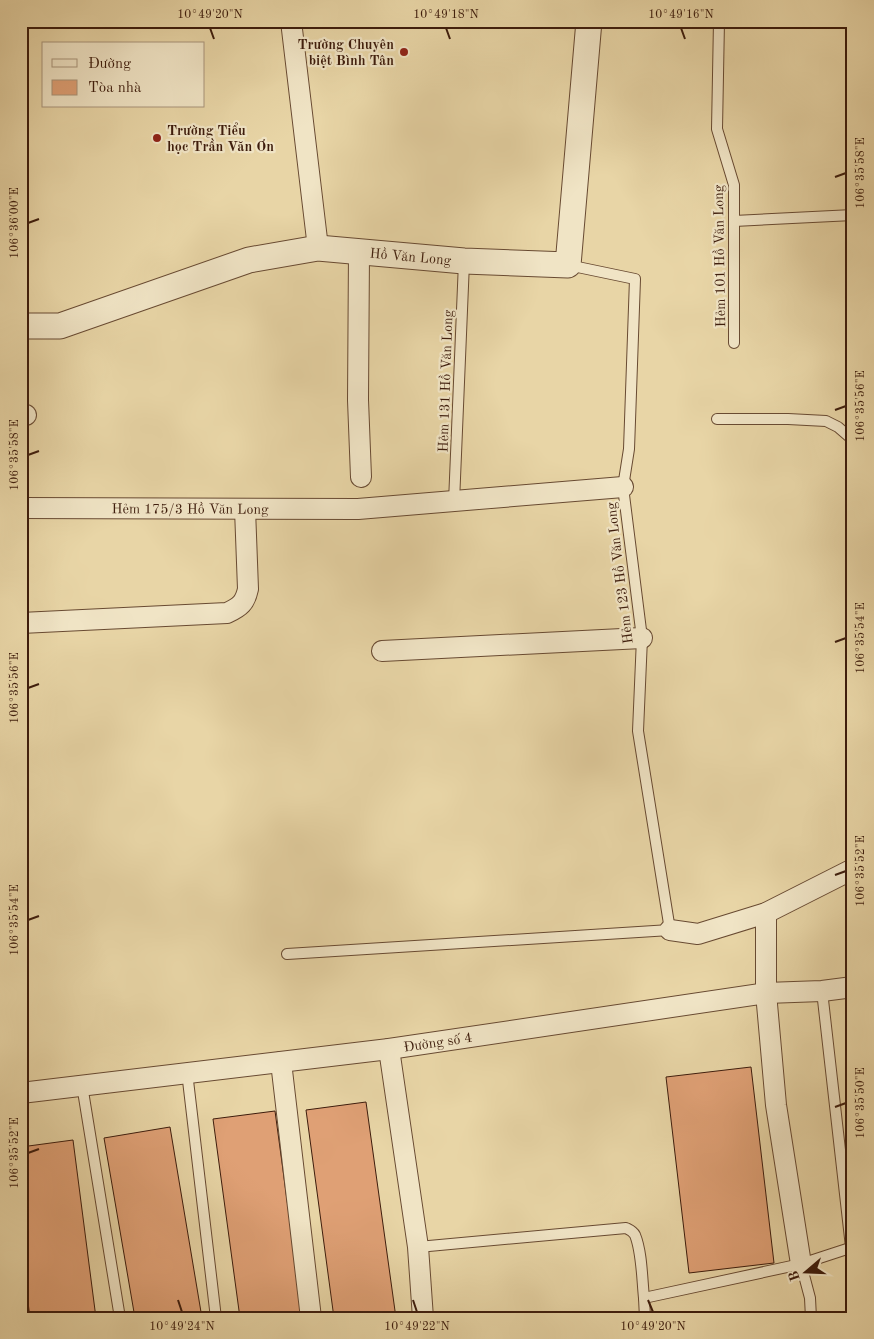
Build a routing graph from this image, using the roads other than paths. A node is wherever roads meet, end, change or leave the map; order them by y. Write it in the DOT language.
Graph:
graph roads {
  1 [pos="291,21"];
  2 [pos="589,21"];
  3 [pos="719,21"];
  4 [pos="853,215"];
  5 [pos="734,221"];
  6 [pos="318,248"];
  7 [pos="359,252"];
  8 [pos="464,261"];
  9 [pos="568,265"];
  10 [pos="21,326"];
  11 [pos="734,343"];
  12 [pos="718,419"];
  13 [pos="853,440"];
  14 [pos="361,477"];
  15 [pos="623,487"];
  16 [pos="454,502"];
  17 [pos="21,508"];
  18 [pos="245,509"];
  19 [pos="21,623"];
  20 [pos="642,638"];
  21 [pos="382,651"];
  22 [pos="853,869"];
  23 [pos="766,912"];
  24 [pos="670,930"];
  25 [pos="287,954"];
  26 [pos="853,987"];
  27 [pos="822,991"];
  28 [pos="766,993"];
  29 [pos="389,1049"];
  30 [pos="281,1062"];
  31 [pos="188,1072"];
  32 [pos="82,1085"];
  33 [pos="21,1093"];
  34 [pos="418,1247"];
  35 [pos="852,1247"];
  36 [pos="801,1264"];
  37 [pos="644,1298"];
  38 [pos="120,1318"];
  39 [pos="216,1318"];
  40 [pos="311,1318"];
  41 [pos="423,1318"];
  42 [pos="645,1318"];
  43 [pos="811,1318"];
  1 -- 6 [label="street"];
  2 -- 9 [label="street"];
  3 -- 5 [label="lane, Hẻm 101 Hồ Văn Long"];
  4 -- 5 [label="lane"];
  5 -- 11 [label="lane, Hẻm 101 Hồ Văn Long"];
  6 -- 7 [label="street, Hồ Văn Long"];
  6 -- 10 [label="street, Hồ Văn Long"];
  7 -- 8 [label="street, Hồ Văn Long"];
  7 -- 14 [label="street"];
  8 -- 9 [label="street, Hồ Văn Long"];
  8 -- 16 [label="lane, Hẻm 131 Hồ Văn Long"];
  9 -- 15 [label="lane, Hẻm 123 Hồ Văn Long"];
  12 -- 13 [label="lane"];
  15 -- 16 [label="street, Hẻm 175/3 Hồ Văn Long"];
  15 -- 20 [label="lane, Hẻm 123 Hồ Văn Long"];
  16 -- 18 [label="street, Hẻm 175/3 Hồ Văn Long"];
  17 -- 18 [label="street, Hẻm 175/3 Hồ Văn Long"];
  18 -- 19 [label="street"];
  20 -- 21 [label="street"];
  20 -- 24 [label="lane, Hẻm 123 Hồ Văn Long"];
  22 -- 23 [label="street"];
  23 -- 24 [label="street"];
  23 -- 28 [label="street"];
  24 -- 25 [label="lane"];
  26 -- 27 [label="street, Đường số 4"];
  27 -- 28 [label="street, Đường số 4"];
  27 -- 35 [label="lane"];
  28 -- 29 [label="street, Đường số 4"];
  28 -- 36 [label="street"];
  29 -- 30 [label="street, Đường số 4"];
  29 -- 34 [label="street"];
  30 -- 31 [label="street, Đường số 4"];
  30 -- 40 [label="street"];
  31 -- 32 [label="street, Đường số 4"];
  31 -- 39 [label="lane"];
  32 -- 33 [label="street, Đường số 4"];
  32 -- 38 [label="lane"];
  34 -- 37 [label="lane"];
  34 -- 41 [label="street"];
  35 -- 36 [label="lane"];
  36 -- 37 [label="lane"];
  36 -- 43 [label="lane"];
  37 -- 42 [label="lane"];
}
